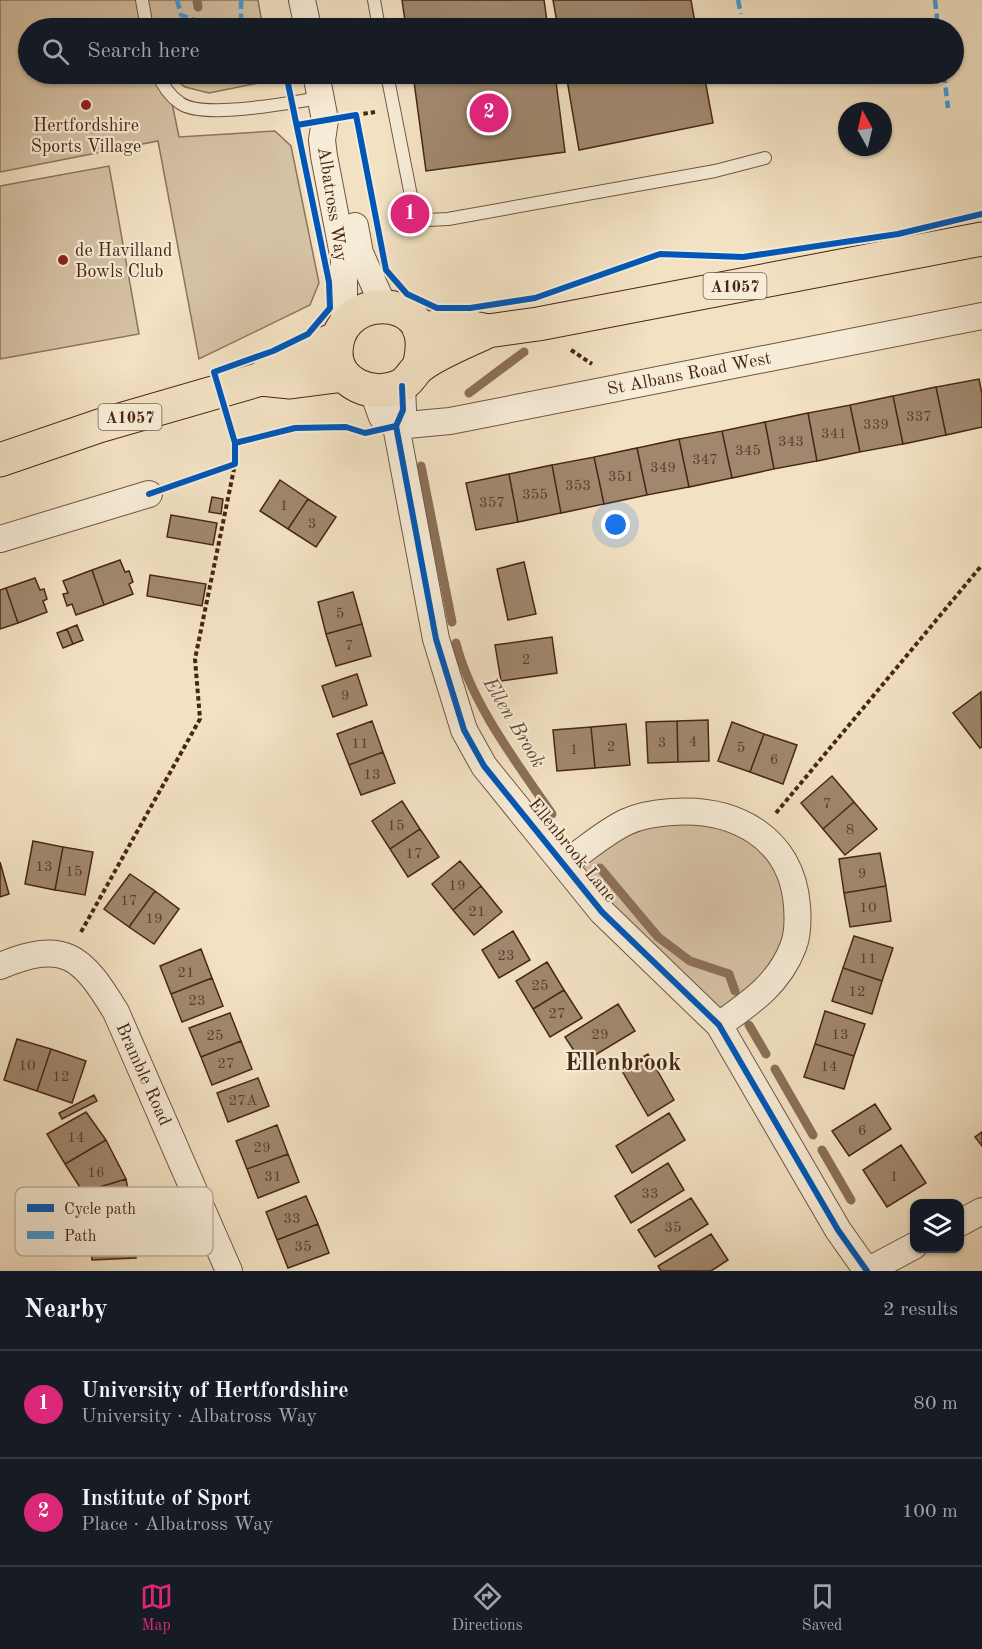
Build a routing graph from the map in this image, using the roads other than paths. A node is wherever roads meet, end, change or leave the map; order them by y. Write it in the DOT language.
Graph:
graph roads {
  1 [pos="142,0"];
  2 [pos="302,0"];
  3 [pos="374,0"];
  4 [pos="145,18"];
  5 [pos="306,18"];
  6 [pos="377,18"];
  7 [pos="162,84"];
  8 [pos="389,84"];
  9 [pos="321,97"];
  10 [pos="765,158"];
  11 [pos="982,239"];
  12 [pos="384,307"];
  13 [pos="982,316"];
  14 [pos="419,329"];
  15 [pos="488,331"];
  16 [pos="341,332"];
  17 [pos="344,375"];
  18 [pos="261,380"];
  19 [pos="398,381"];
  20 [pos="396,426"];
  21 [pos="0,460"];
  22 [pos="149,494"];
  23 [pos="0,539"];
  24 [pos="566,863"];
  25 [pos="0,966"];
  26 [pos="719,1025"];
  27 [pos="192,1187"];
  28 [pos="982,1211"];
  29 [pos="964,1221"];
  30 [pos="213,1234"];
  31 [pos="910,1249"];
  32 [pos="229,1271"];
  33 [pos="867,1271"];
  1 -- 4 [label="lane"];
  2 -- 5 [label="street"];
  3 -- 6 [label="lane"];
  7 -- 9 [label="lane"];
  8 -- 10 [label="lane"];
  9 -- 12 [label="street, Albatross Way"];
  9 -- 16 [label="street, Albatross Way"];
  11 -- 15 [label="main road, A1057"];
  12 -- 14 [label="main road"];
  12 -- 16 [label="main road, A1057"];
  13 -- 20 [label="street, St Albans Road West"];
  14 -- 15 [label="main road, A1057"];
  14 -- 19 [label="main road"];
  15 -- 19 [label="main road, A1057"];
  16 -- 17 [label="main road"];
  16 -- 18 [label="main road, A1057"];
  17 -- 18 [label="main road, A1057"];
  17 -- 19 [label="main road"];
  18 -- 21 [label="main road, A1057"];
  19 -- 20 [label="street, Ellenbrook Lane"];
  20 -- 24 [label="street, Ellenbrook Lane"];
  22 -- 23 [label="street"];
  24 -- 26 [label="street, Ellenbrook Lane"];
  24 -- 26 [label="street"];
  25 -- 27 [label="street, Bramble Road"];
  26 -- 33 [label="street, Ellenbrook Lane"];
  28 -- 29 [label="street"];
  30 -- 32 [label="street, Bramble Road"];
  31 -- 33 [label="street"];
}
